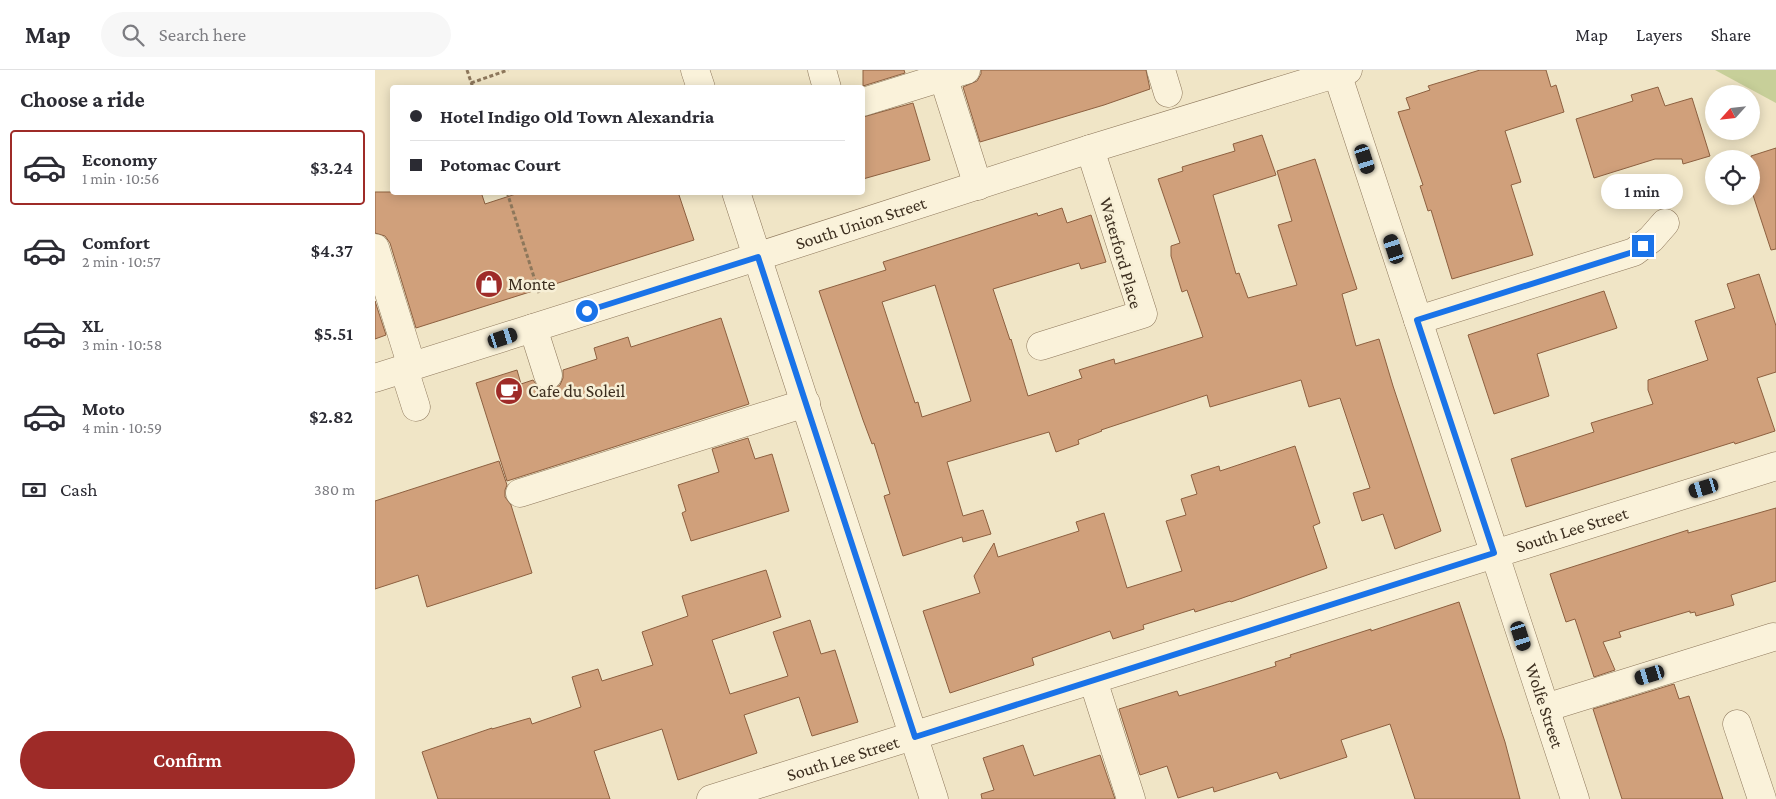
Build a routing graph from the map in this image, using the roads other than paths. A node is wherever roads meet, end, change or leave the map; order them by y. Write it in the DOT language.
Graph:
graph roads {
  1 [pos="695,70"];
  2 [pos="822,70"];
  3 [pos="1340,71"];
  4 [pos="950,72"];
  5 [pos="700,85"];
  6 [pos="826,85"];
  7 [pos="865,101"];
  8 [pos="1090,150"];
  9 [pos="978,186"];
  10 [pos="737,195"];
  11 [pos="1665,223"];
  12 [pos="375,248"];
  13 [pos="758,257"];
  14 [pos="1417,320"];
  15 [pos="533,328"];
  16 [pos="1041,346"];
  17 [pos="408,368"];
  18 [pos="548,375"];
  19 [pos="375,378"];
  20 [pos="806,403"];
  21 [pos="417,406"];
  22 [pos="1776,466"];
  23 [pos="520,493"];
  24 [pos="1494,553"];
  25 [pos="1773,637"];
  26 [pos="1093,680"];
  27 [pos="1545,708"];
  28 [pos="1737,724"];
  29 [pos="915,737"];
  30 [pos="711,799"];
  31 [pos="934,799"];
  32 [pos="1131,799"];
  33 [pos="1575,799"];
  34 [pos="1762,799"];
  1 -- 5 [label="street"];
  2 -- 6 [label="street"];
  3 -- 8 [label="street, South Union Street"];
  3 -- 14 [label="street, Wolfe Street"];
  4 -- 7 [label="street"];
  4 -- 9 [label="street"];
  8 -- 9 [label="street, South Union Street"];
  8 -- 16 [label="street, Waterford Place"];
  9 -- 13 [label="street, South Union Street"];
  10 -- 13 [label="street"];
  11 -- 14 [label="street"];
  12 -- 17 [label="street"];
  13 -- 15 [label="street, South Union Street"];
  13 -- 20 [label="street"];
  14 -- 24 [label="street, Wolfe Street"];
  15 -- 17 [label="street, South Union Street"];
  15 -- 18 [label="street"];
  17 -- 19 [label="street, South Union Street"];
  17 -- 21 [label="street"];
  20 -- 23 [label="street"];
  20 -- 29 [label="street"];
  22 -- 24 [label="street, South Lee Street"];
  24 -- 26 [label="street, South Lee Street"];
  24 -- 27 [label="street, Wolfe Street"];
  25 -- 27 [label="street"];
  26 -- 29 [label="street, South Lee Street"];
  26 -- 32 [label="street"];
  27 -- 33 [label="street, Wolfe Street"];
  28 -- 34 [label="street"];
  29 -- 30 [label="street, South Lee Street"];
  29 -- 31 [label="street"];
}
